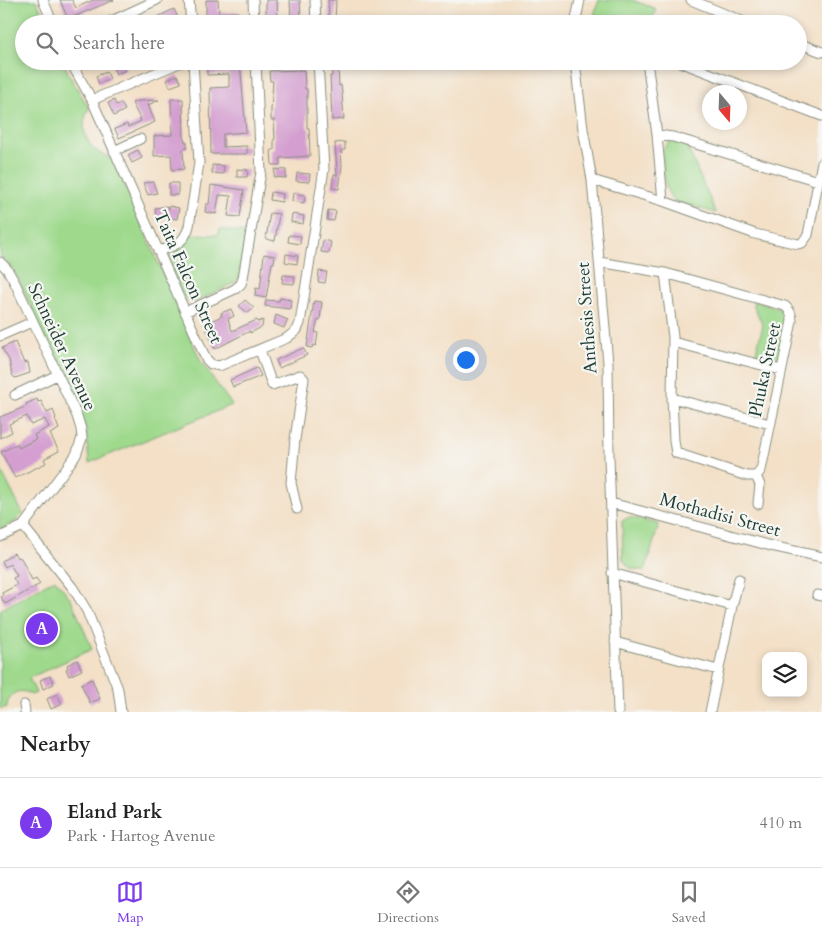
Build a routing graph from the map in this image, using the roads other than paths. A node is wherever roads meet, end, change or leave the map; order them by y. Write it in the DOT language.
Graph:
graph roads {
  1 [pos="43,0"];
  2 [pos="157,0"];
  3 [pos="189,0"];
  4 [pos="253,0"];
  5 [pos="315,0"];
  6 [pos="580,0"];
  7 [pos="691,0"];
  8 [pos="49,15"];
  9 [pos="124,15"];
  10 [pos="190,15"];
  11 [pos="254,15"];
  12 [pos="316,15"];
  13 [pos="577,15"];
  14 [pos="727,15"];
  15 [pos="807,46"];
  16 [pos="822,52"];
  17 [pos="75,70"];
  18 [pos="162,70"];
  19 [pos="194,70"];
  20 [pos="256,70"];
  21 [pos="318,70"];
  22 [pos="576,70"];
  23 [pos="648,70"];
  24 [pos="701,70"];
  25 [pos="92,100"];
  26 [pos="822,116"];
  27 [pos="657,134"];
  28 [pos="140,139"];
  29 [pos="114,151"];
  30 [pos="822,162"];
  31 [pos="592,180"];
  32 [pos="818,181"];
  33 [pos="663,201"];
  34 [pos="158,251"];
  35 [pos="0,262"];
  36 [pos="599,262"];
  37 [pos="665,273"];
  38 [pos="185,312"];
  39 [pos="32,322"];
  40 [pos="0,336"];
  41 [pos="673,342"];
  42 [pos="260,350"];
  43 [pos="781,370"];
  44 [pos="58,375"];
  45 [pos="15,395"];
  46 [pos="672,398"];
  47 [pos="770,424"];
  48 [pos="756,476"];
  49 [pos="611,503"];
  50 [pos="758,504"];
  51 [pos="296,509"];
  52 [pos="23,526"];
  53 [pos="0,537"];
  54 [pos="822,557"];
  55 [pos="612,573"];
  56 [pos="739,579"];
  57 [pos="732,606"];
  58 [pos="615,642"];
  59 [pos="718,670"];
  60 [pos="620,711"];
  61 [pos="121,712"];
  62 [pos="710,712"];
  1 -- 8 [label="street"];
  2 -- 9 [label="street"];
  3 -- 10 [label="street"];
  4 -- 11 [label="street"];
  5 -- 12 [label="street"];
  6 -- 13 [label="street"];
  7 -- 14 [label="street"];
  15 -- 16 [label="street"];
  17 -- 25 [label="street, Taita Falcon Street"];
  18 -- 25 [label="street"];
  19 -- 34 [label="street"];
  20 -- 38 [label="street"];
  21 -- 42 [label="street, Taita Falcon Street"];
  22 -- 31 [label="street, Anthesis Street"];
  23 -- 27 [label="street"];
  24 -- 26 [label="street"];
  25 -- 29 [label="street, Taita Falcon Street"];
  27 -- 32 [label="street"];
  27 -- 33 [label="street"];
  28 -- 29 [label="street"];
  29 -- 34 [label="street, Taita Falcon Street"];
  30 -- 32 [label="street"];
  31 -- 33 [label="street"];
  31 -- 36 [label="street, Anthesis Street"];
  32 -- 33 [label="street"];
  34 -- 38 [label="street, Taita Falcon Street"];
  35 -- 39 [label="street, Schneider Avenue"];
  36 -- 37 [label="street, Phuka Street"];
  36 -- 49 [label="street, Anthesis Street"];
  37 -- 41 [label="street"];
  37 -- 43 [label="street, Phuka Street"];
  38 -- 42 [label="street, Taita Falcon Street"];
  39 -- 40 [label="street"];
  39 -- 44 [label="street, Schneider Avenue"];
  41 -- 43 [label="street"];
  41 -- 46 [label="street"];
  42 -- 51 [label="street"];
  43 -- 47 [label="street, Phuka Street"];
  44 -- 45 [label="street"];
  44 -- 52 [label="street, Schneider Avenue"];
  46 -- 47 [label="street"];
  46 -- 48 [label="street"];
  47 -- 48 [label="street, Phuka Street"];
  48 -- 50 [label="street, Phuka Street"];
  49 -- 54 [label="street, Mothadisi Street"];
  49 -- 55 [label="street, Anthesis Street"];
  52 -- 53 [label="street, Schneider Avenue"];
  52 -- 61 [label="street"];
  55 -- 57 [label="street"];
  55 -- 58 [label="street, Anthesis Street"];
  56 -- 57 [label="street"];
  57 -- 59 [label="street"];
  58 -- 59 [label="street"];
  58 -- 60 [label="street, Anthesis Street"];
  59 -- 62 [label="street"];
}
